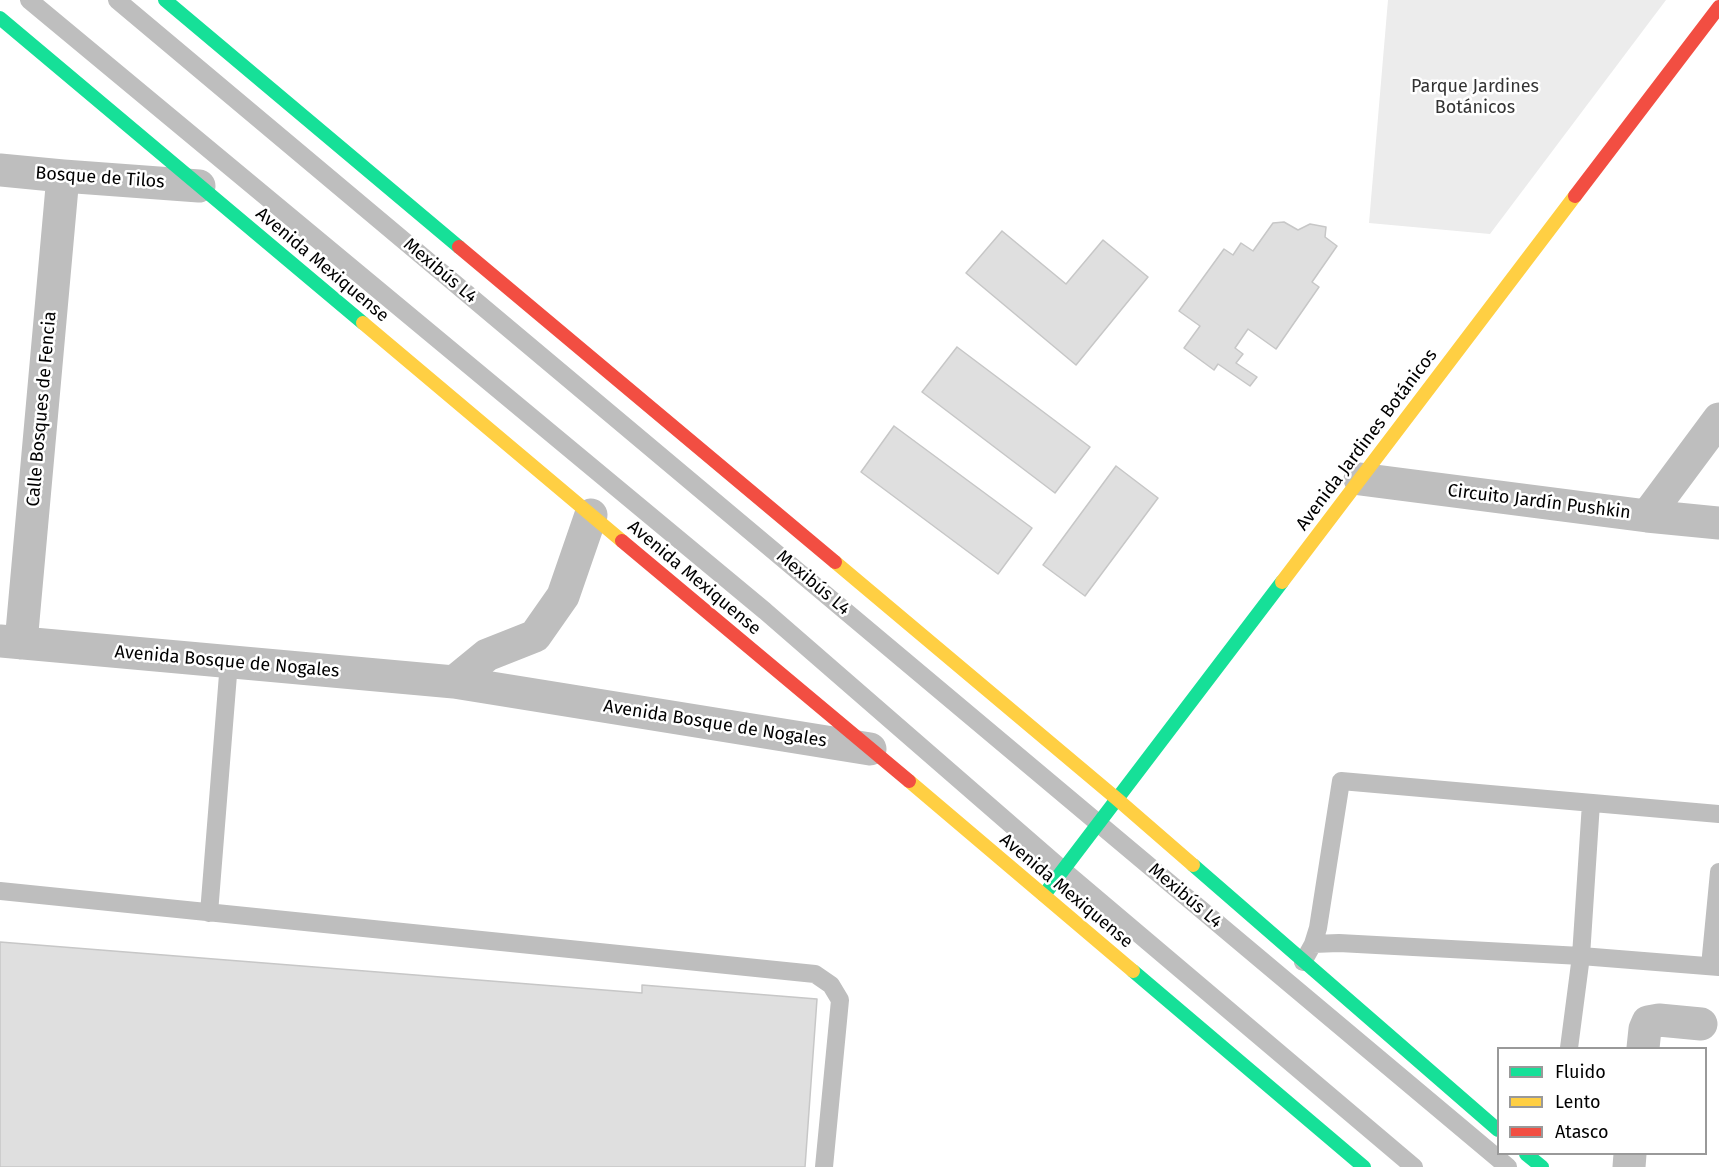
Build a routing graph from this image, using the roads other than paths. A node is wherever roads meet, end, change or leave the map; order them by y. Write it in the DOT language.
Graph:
graph roads {
  1 [pos="29,0"];
  2 [pos="117,0"];
  3 [pos="165,0"];
  4 [pos="1719,7"];
  5 [pos="0,18"];
  6 [pos="0,170"];
  7 [pos="63,176"];
  8 [pos="199,186"];
  9 [pos="1719,419"];
  10 [pos="1360,479"];
  11 [pos="591,515"];
  12 [pos="1647,516"];
  13 [pos="1719,523"];
  14 [pos="10,642"];
  15 [pos="229,662"];
  16 [pos="454,682"];
  17 [pos="870,749"];
  18 [pos="1117,800"];
  19 [pos="1591,803"];
  20 [pos="1719,814"];
  21 [pos="1099,824"];
  22 [pos="1064,870"];
  23 [pos="1719,872"];
  24 [pos="0,891"];
  25 [pos="1044,895"];
  26 [pos="210,913"];
  27 [pos="1313,944"];
  28 [pos="1581,956"];
  29 [pos="1303,962"];
  30 [pos="1714,967"];
  31 [pos="1701,1024"];
  32 [pos="1569,1047"];
  33 [pos="1642,1047"];
  34 [pos="1497,1129"];
  35 [pos="1527,1155"];
  36 [pos="824,1167"];
  37 [pos="1364,1167"];
  38 [pos="1414,1167"];
  39 [pos="1508,1167"];
  40 [pos="1542,1167"];
  1 -- 22 [label="lane"];
  2 -- 21 [label="lane, Mexibús L4"];
  3 -- 18 [label="main road"];
  4 -- 10 [label="main road, Avenida Jardines Botánicos"];
  5 -- 8 [label="main road, Avenida Mexiquense"];
  6 -- 7 [label="street, Bosque de Tilos"];
  7 -- 8 [label="street, Bosque de Tilos"];
  7 -- 14 [label="street, Calle Bosques de Fencia"];
  8 -- 11 [label="main road, Avenida Mexiquense"];
  9 -- 12 [label="street"];
  10 -- 12 [label="street, Circuito Jardín Pushkin"];
  10 -- 18 [label="main road, Avenida Jardines Botánicos"];
  11 -- 16 [label="street"];
  11 -- 17 [label="main road, Avenida Mexiquense"];
  12 -- 13 [label="street, Circuito Jardín Pushkin"];
  14 -- 15 [label="street, Avenida Bosque de Nogales"];
  15 -- 16 [label="street, Avenida Bosque de Nogales"];
  15 -- 26 [label="lane"];
  16 -- 17 [label="street, Avenida Bosque de Nogales"];
  17 -- 25 [label="main road, Avenida Mexiquense"];
  18 -- 21 [label="main road, Avenida Jardines Botánicos"];
  18 -- 29 [label="main road"];
  19 -- 20 [label="lane"];
  19 -- 27 [label="lane"];
  19 -- 28 [label="lane"];
  21 -- 22 [label="main road, Avenida Jardines Botánicos"];
  21 -- 39 [label="lane, Mexibús L4"];
  22 -- 25 [label="main road, Avenida Jardines Botánicos"];
  22 -- 38 [label="lane"];
  23 -- 30 [label="lane"];
  24 -- 26 [label="lane"];
  25 -- 37 [label="main road, Avenida Mexiquense"];
  26 -- 36 [label="lane"];
  27 -- 28 [label="lane"];
  27 -- 29 [label="lane"];
  28 -- 30 [label="lane"];
  28 -- 32 [label="lane"];
  29 -- 34 [label="main road"];
  31 -- 33 [label="street"];
  35 -- 40 [label="main road"];
}
